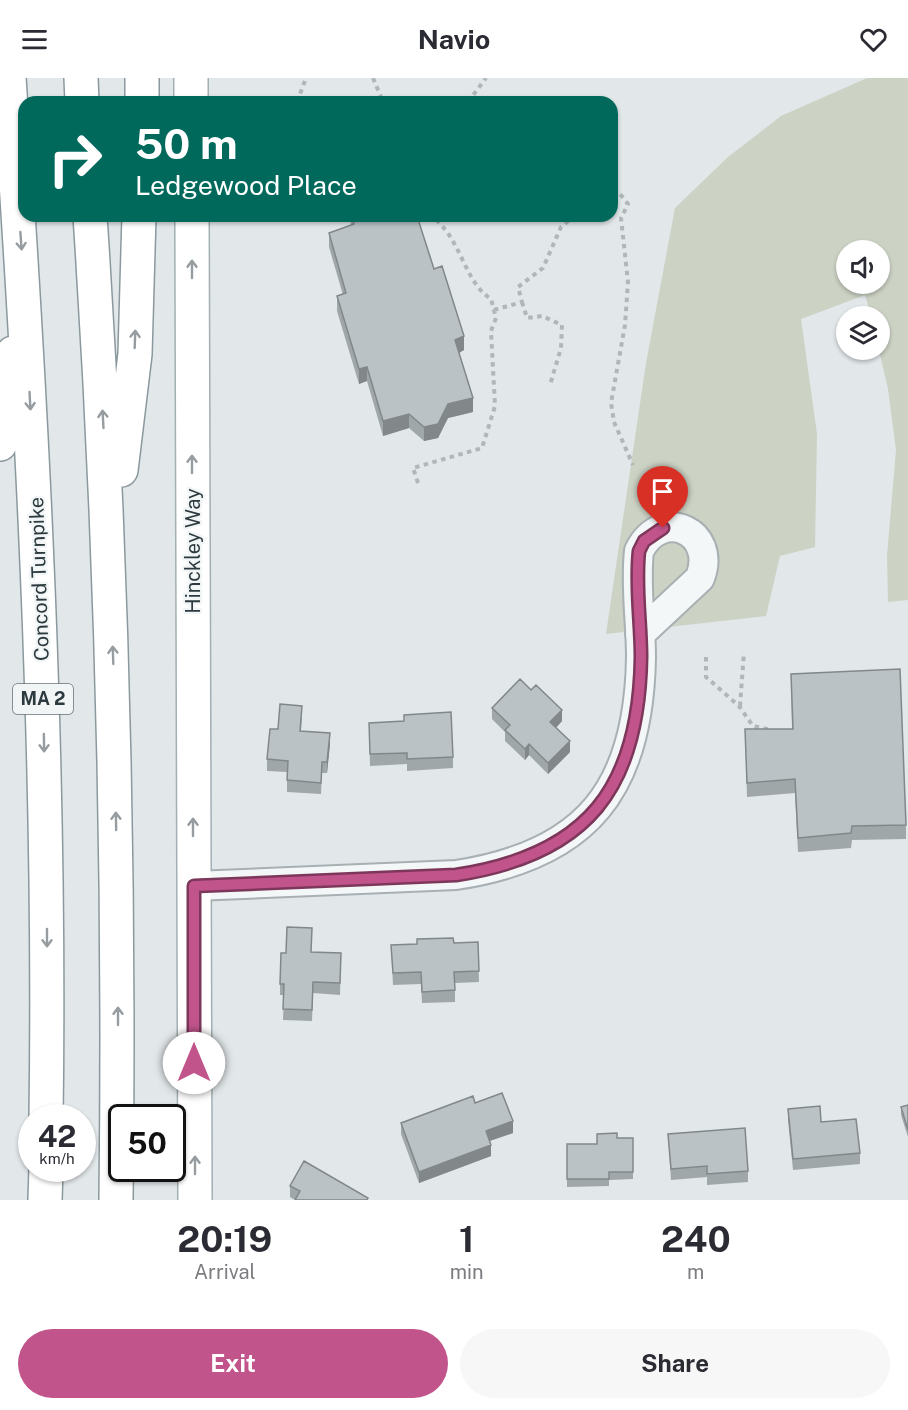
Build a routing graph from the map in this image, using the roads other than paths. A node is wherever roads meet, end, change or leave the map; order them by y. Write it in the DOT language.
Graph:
graph roads {
  1 [pos="9,78"];
  2 [pos="81,78"];
  3 [pos="142,78"];
  4 [pos="191,78"];
  5 [pos="82,96"];
  6 [pos="142,96"];
  7 [pos="191,96"];
  8 [pos="18,208"];
  9 [pos="19,222"];
  10 [pos="90,222"];
  11 [pos="139,222"];
  12 [pos="192,222"];
  13 [pos="23,280"];
  14 [pos="0,444"];
  15 [pos="110,564"];
  16 [pos="640,634"];
  17 [pos="194,886"];
  18 [pos="46,1104"];
  19 [pos="46,1182"];
  20 [pos="45,1200"];
  21 [pos="117,1200"];
  22 [pos="195,1200"];
  1 -- 8 [label="main road, Concord Turnpike / MA 2, one-way"];
  2 -- 5 [label="main road"];
  3 -- 6 [label="main road"];
  4 -- 7 [label="main road"];
  9 -- 13 [label="main road, Concord Turnpike / MA 2, one-way"];
  15 -- 10 [label="main road, one-way"];
  15 -- 11 [label="main road, one-way"];
  17 -- 12 [label="main road, Hinckley Way, one-way"];
  13 -- 14 [label="main road"];
  13 -- 18 [label="main road, Concord Turnpike / MA 2, one-way"];
  21 -- 15 [label="main road, one-way"];
  16 -- 17 [label="street"];
  22 -- 17 [label="main road, one-way"];
  19 -- 20 [label="main road"];
}
